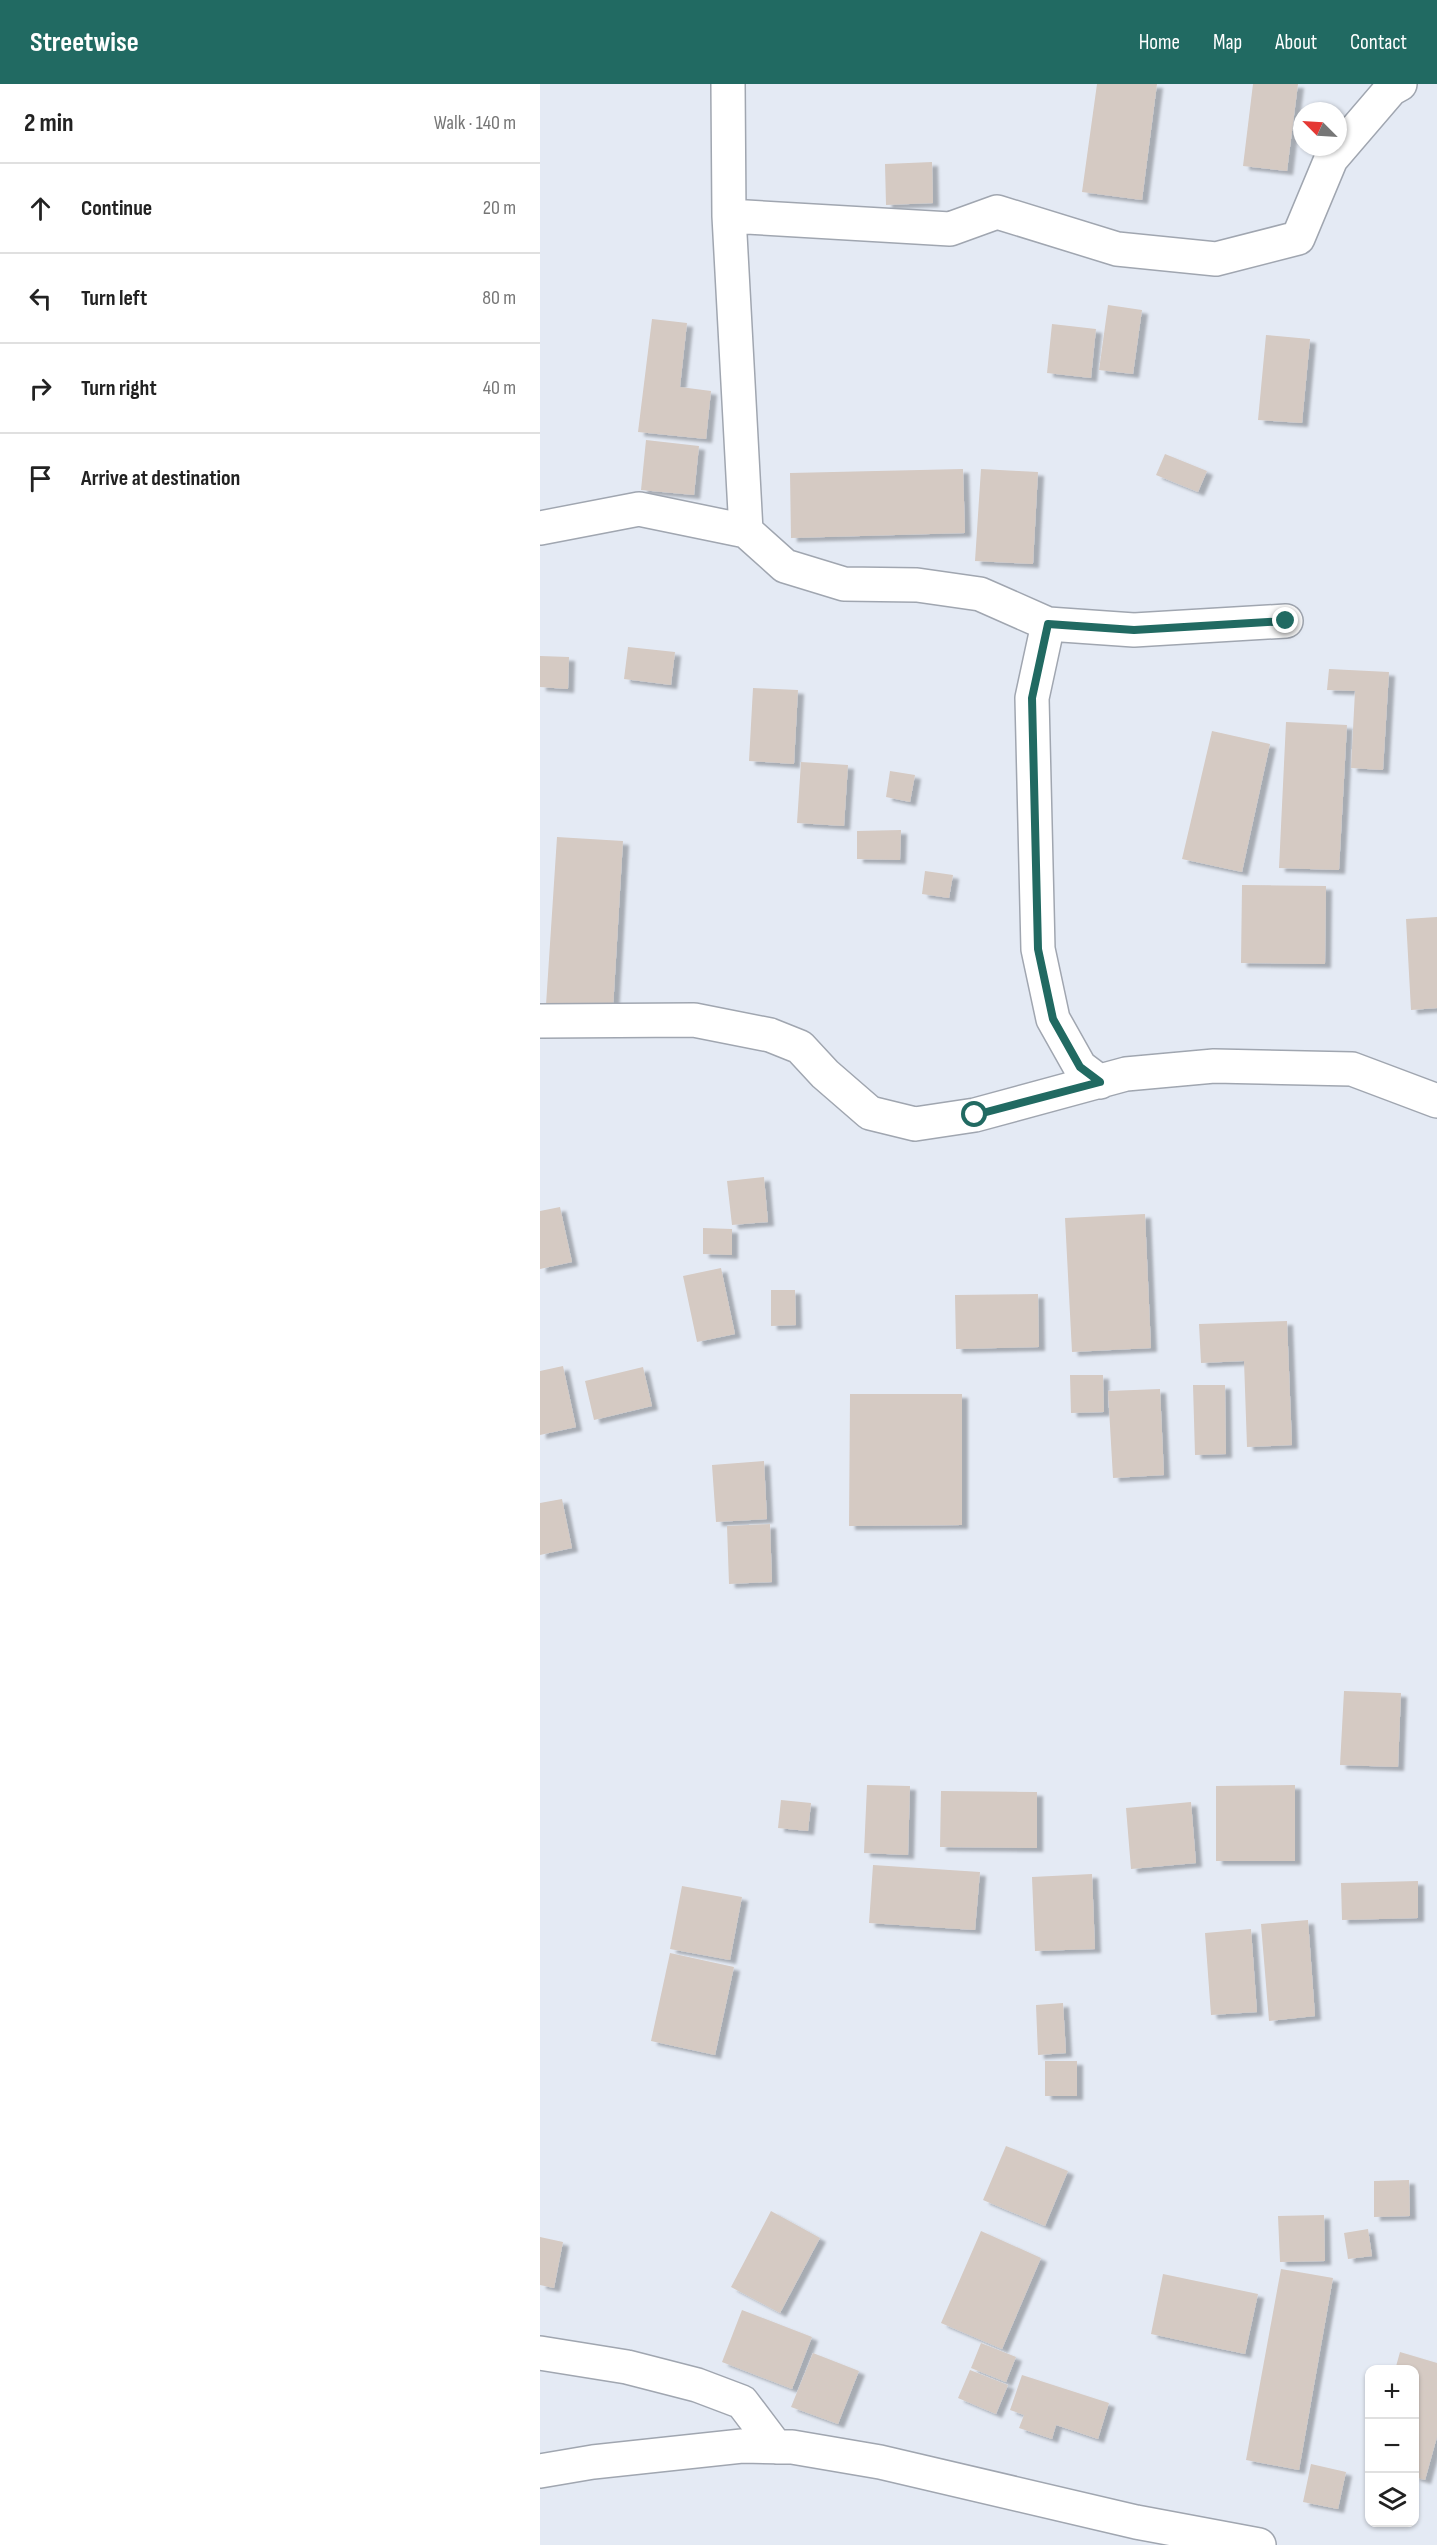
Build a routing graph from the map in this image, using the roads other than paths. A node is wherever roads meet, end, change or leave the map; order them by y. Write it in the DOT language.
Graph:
graph roads {
  1 [pos="728,84"];
  2 [pos="1400,84"];
  3 [pos="729,216"];
  4 [pos="540,528"];
  5 [pos="746,531"];
  6 [pos="1286,621"];
  7 [pos="1048,624"];
  8 [pos="540,1021"];
  9 [pos="1100,1082"];
  10 [pos="1437,1101"];
  11 [pos="540,2353"];
  12 [pos="742,2402"];
  13 [pos="742,2446"];
  14 [pos="776,2447"];
  15 [pos="540,2472"];
  16 [pos="1259,2545"];
  1 -- 3 [label="street"];
  2 -- 3 [label="street"];
  3 -- 5 [label="street"];
  4 -- 5 [label="street"];
  5 -- 7 [label="street"];
  6 -- 7 [label="street"];
  7 -- 9 [label="street"];
  8 -- 9 [label="street"];
  9 -- 10 [label="street"];
  11 -- 12 [label="street"];
  12 -- 13 [label="street"];
  12 -- 14 [label="street"];
  13 -- 14 [label="street"];
  13 -- 15 [label="street"];
  14 -- 16 [label="street"];
}
